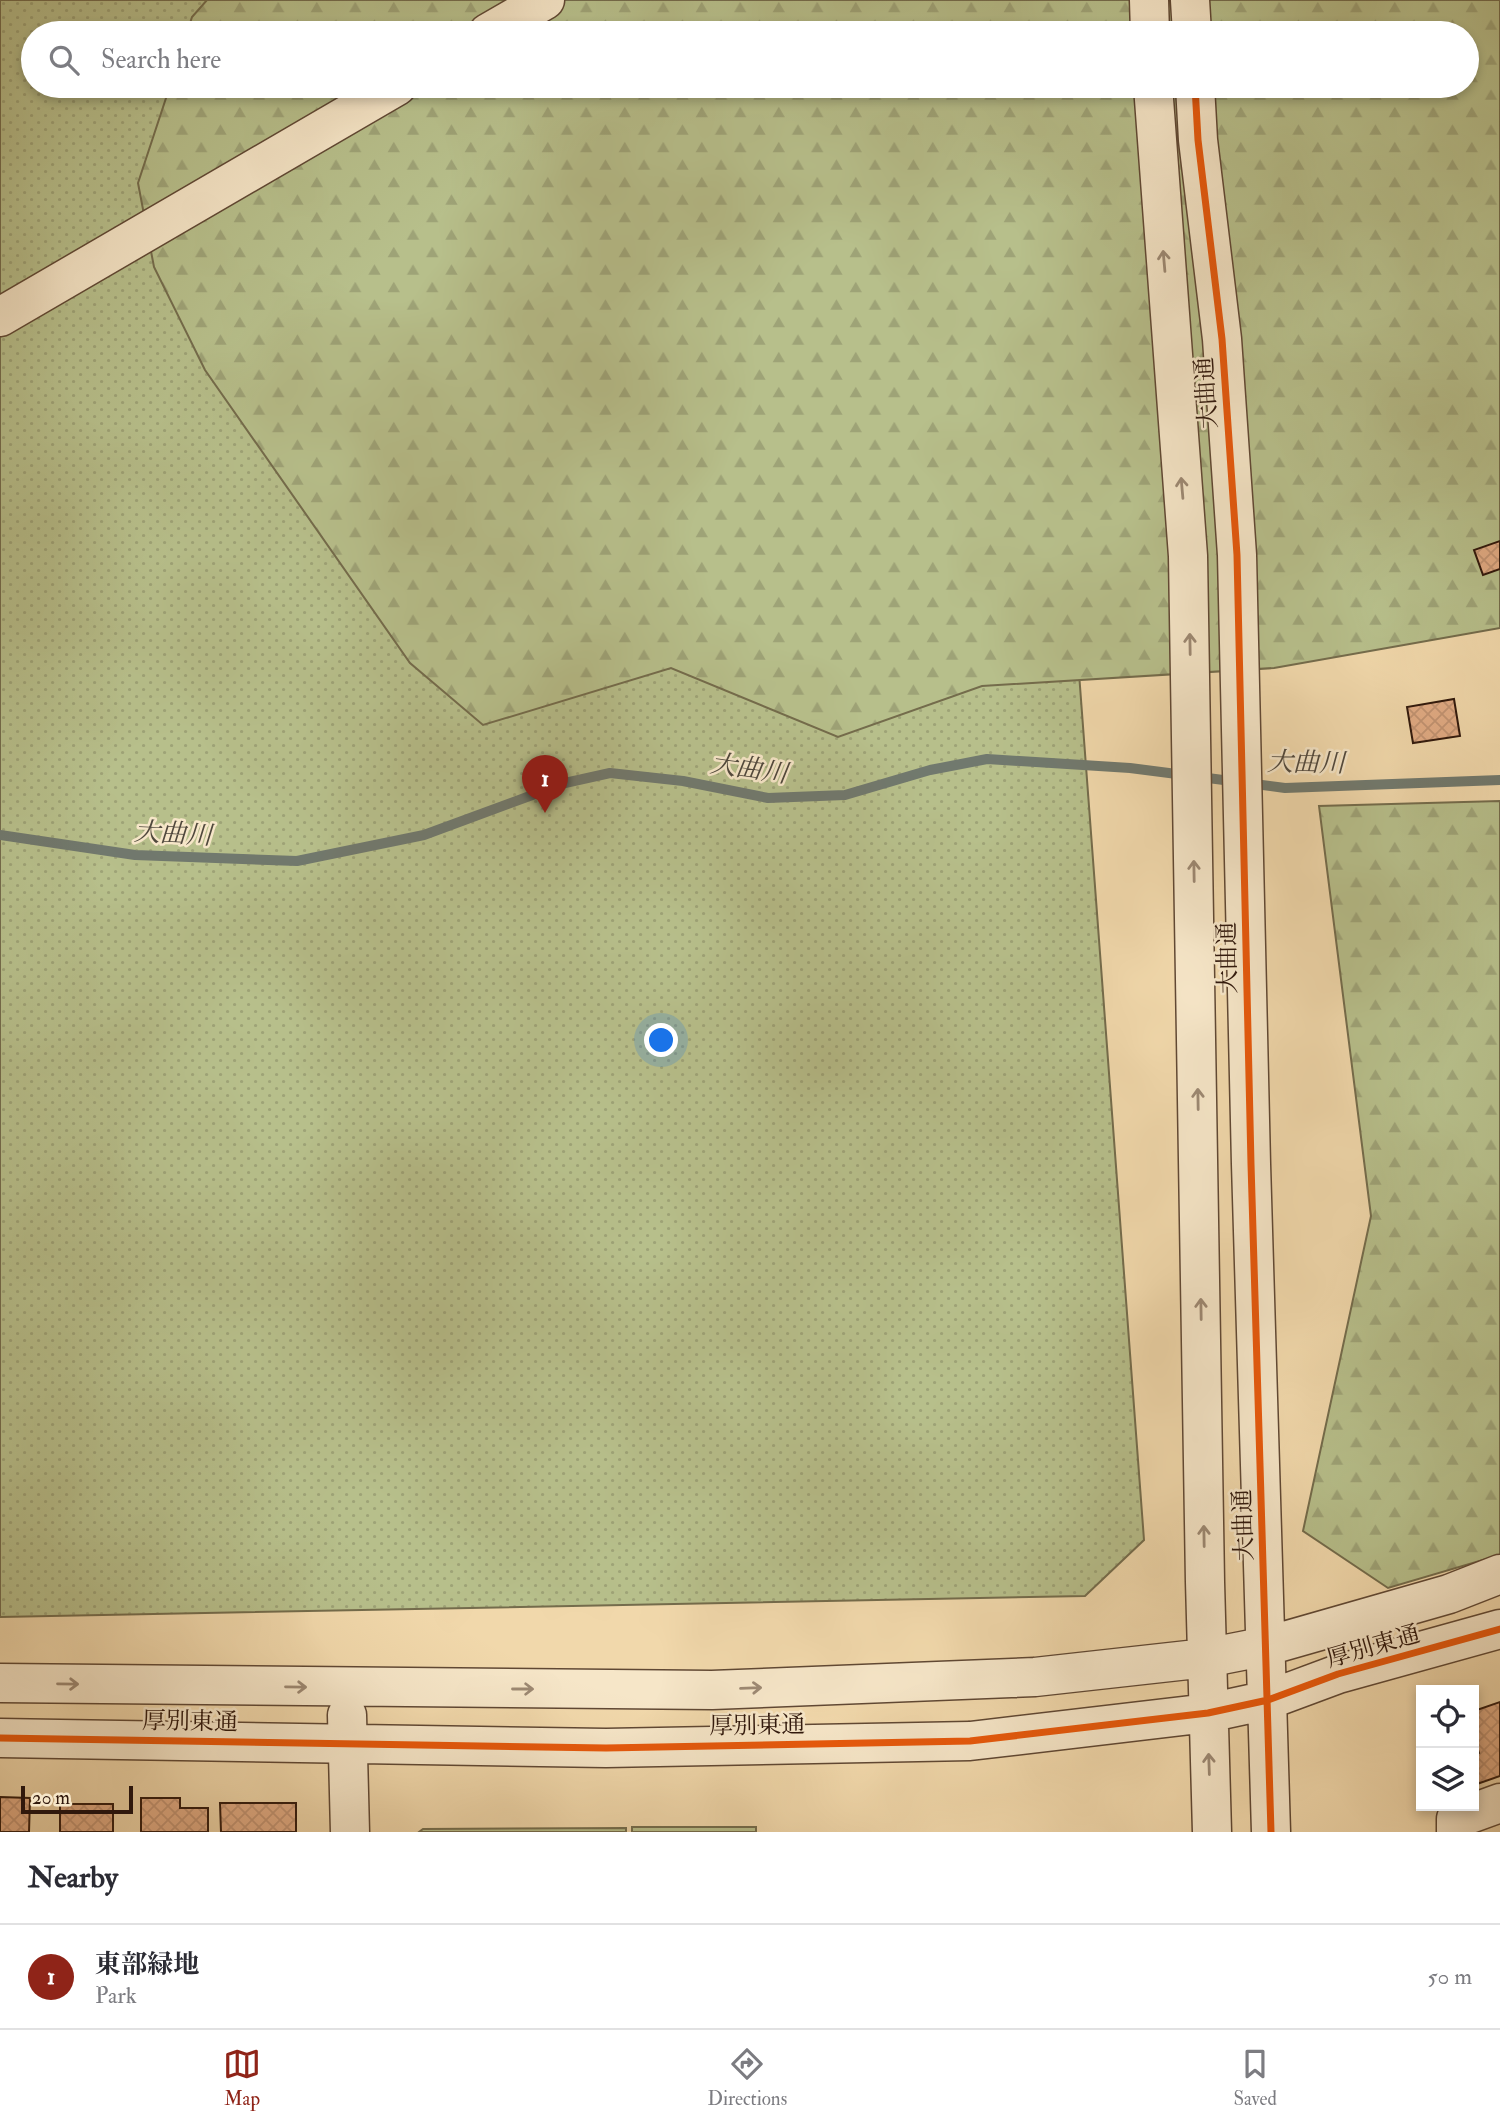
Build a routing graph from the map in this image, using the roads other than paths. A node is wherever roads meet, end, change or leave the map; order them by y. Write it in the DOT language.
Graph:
graph roads {
  1 [pos="545,0"];
  2 [pos="1149,0"];
  3 [pos="1190,0"];
  4 [pos="509,21"];
  5 [pos="1150,21"];
  6 [pos="1191,21"];
  7 [pos="376,98"];
  8 [pos="1154,98"];
  9 [pos="1196,98"];
  10 [pos="0,317"];
  11 [pos="1500,1574"];
  12 [pos="1500,1629"];
  13 [pos="1266,1646"];
  14 [pos="1206,1658"];
  15 [pos="0,1683"];
  16 [pos="346,1687"];
  17 [pos="1268,1700"];
  18 [pos="1208,1713"];
  19 [pos="0,1738"];
  20 [pos="347,1741"];
  21 [pos="1500,1803"];
  22 [pos="350,1832"];
  23 [pos="1212,1832"];
  24 [pos="1271,1832"];
  25 [pos="1456,1832"];
  1 -- 4 [label="street"];
  2 -- 5 [label="street"];
  3 -- 6 [label="street"];
  7 -- 10 [label="street"];
  14 -- 8 [label="street, 大曲通, one-way"];
  9 -- 13 [label="street, 大曲通"];
  11 -- 13 [label="street, 厚別東通"];
  12 -- 17 [label="street, 厚別東通"];
  13 -- 14 [label="street, 厚別東通"];
  13 -- 17 [label="street, 大曲通"];
  16 -- 14 [label="street, 厚別東通, one-way"];
  14 -- 18 [label="street, 大曲通"];
  15 -- 16 [label="street, 厚別東通, one-way"];
  16 -- 20 [label="street"];
  17 -- 18 [label="street, 厚別東通"];
  17 -- 24 [label="street, 大曲通"];
  18 -- 20 [label="street, 厚別東通"];
  23 -- 18 [label="street, 大曲通, one-way"];
  19 -- 20 [label="street, 厚別東通"];
  20 -- 22 [label="street"];
  21 -- 25 [label="street"];
}
